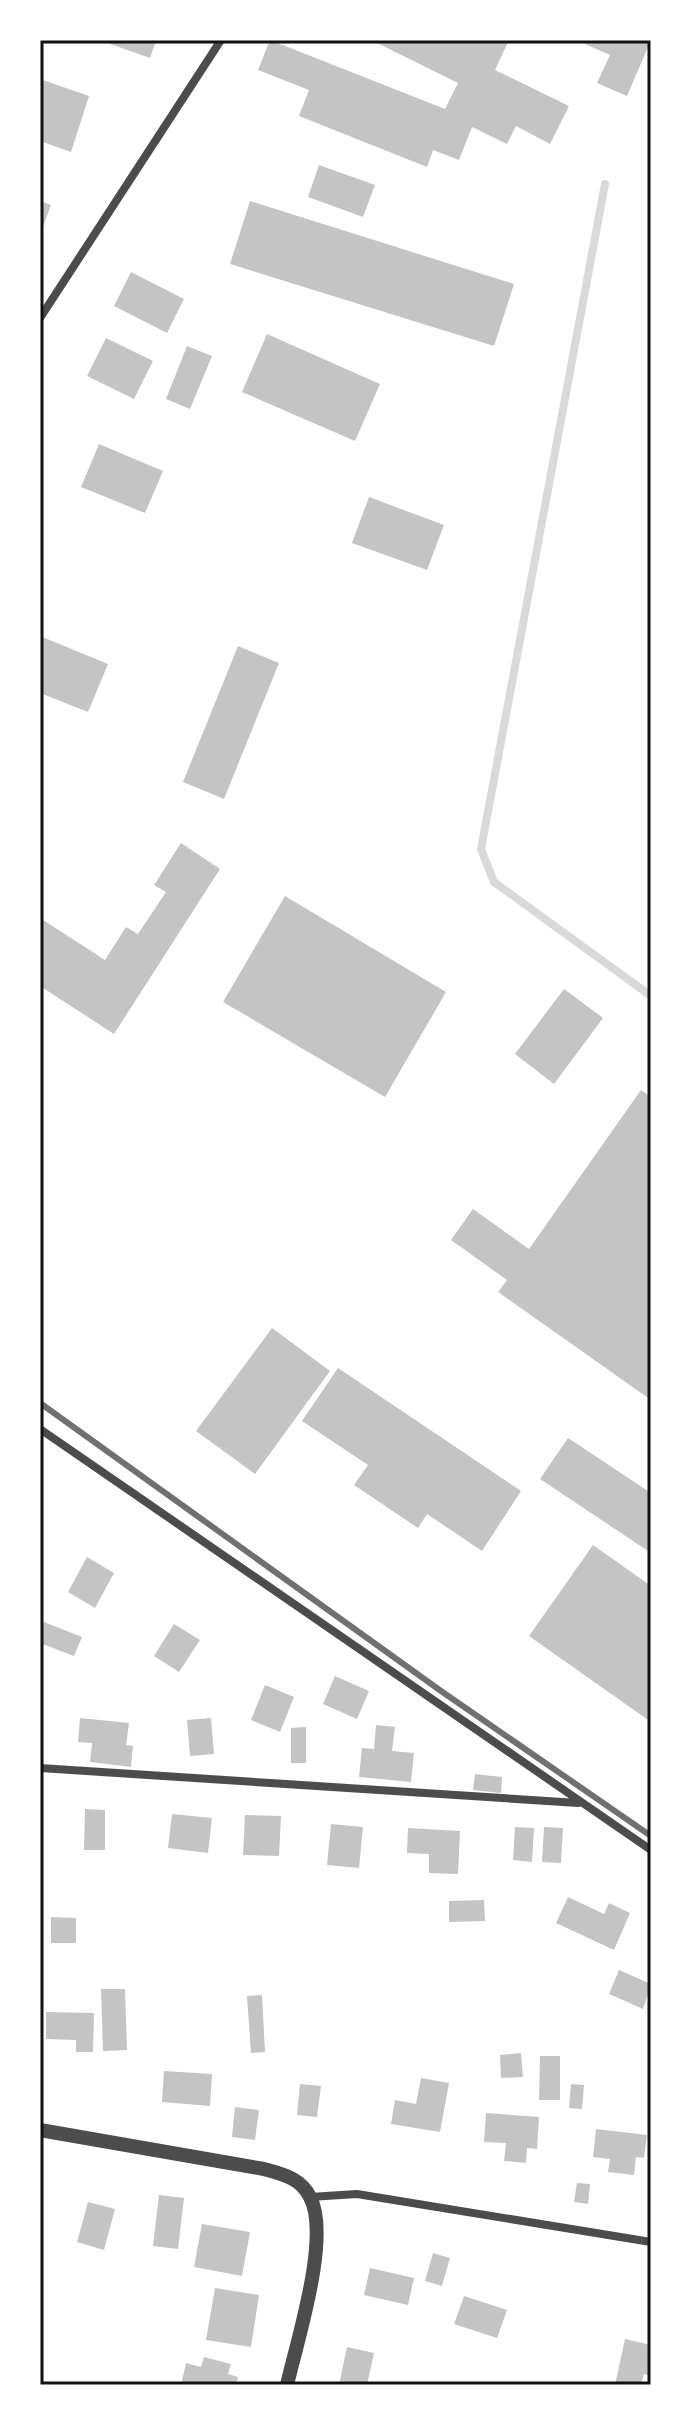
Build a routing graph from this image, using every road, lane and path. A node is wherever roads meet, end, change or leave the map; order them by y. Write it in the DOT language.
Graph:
graph roads {
  1 [pos="221,40"];
  2 [pos="40,318"];
  3 [pos="40,1429"];
  4 [pos="40,1768"];
  5 [pos="582,1803"];
  6 [pos="651,1850"];
  7 [pos="40,2130"];
  8 [pos="310,2197"];
  9 [pos="651,2242"];
  10 [pos="287,2385"];
  1 -- 2 [label="street"];
  3 -- 5 [label="street"];
  4 -- 5 [label="street"];
  5 -- 6 [label="street"];
  7 -- 8 [label="street"];
  8 -- 9 [label="street"];
  8 -- 10 [label="street"];
}
